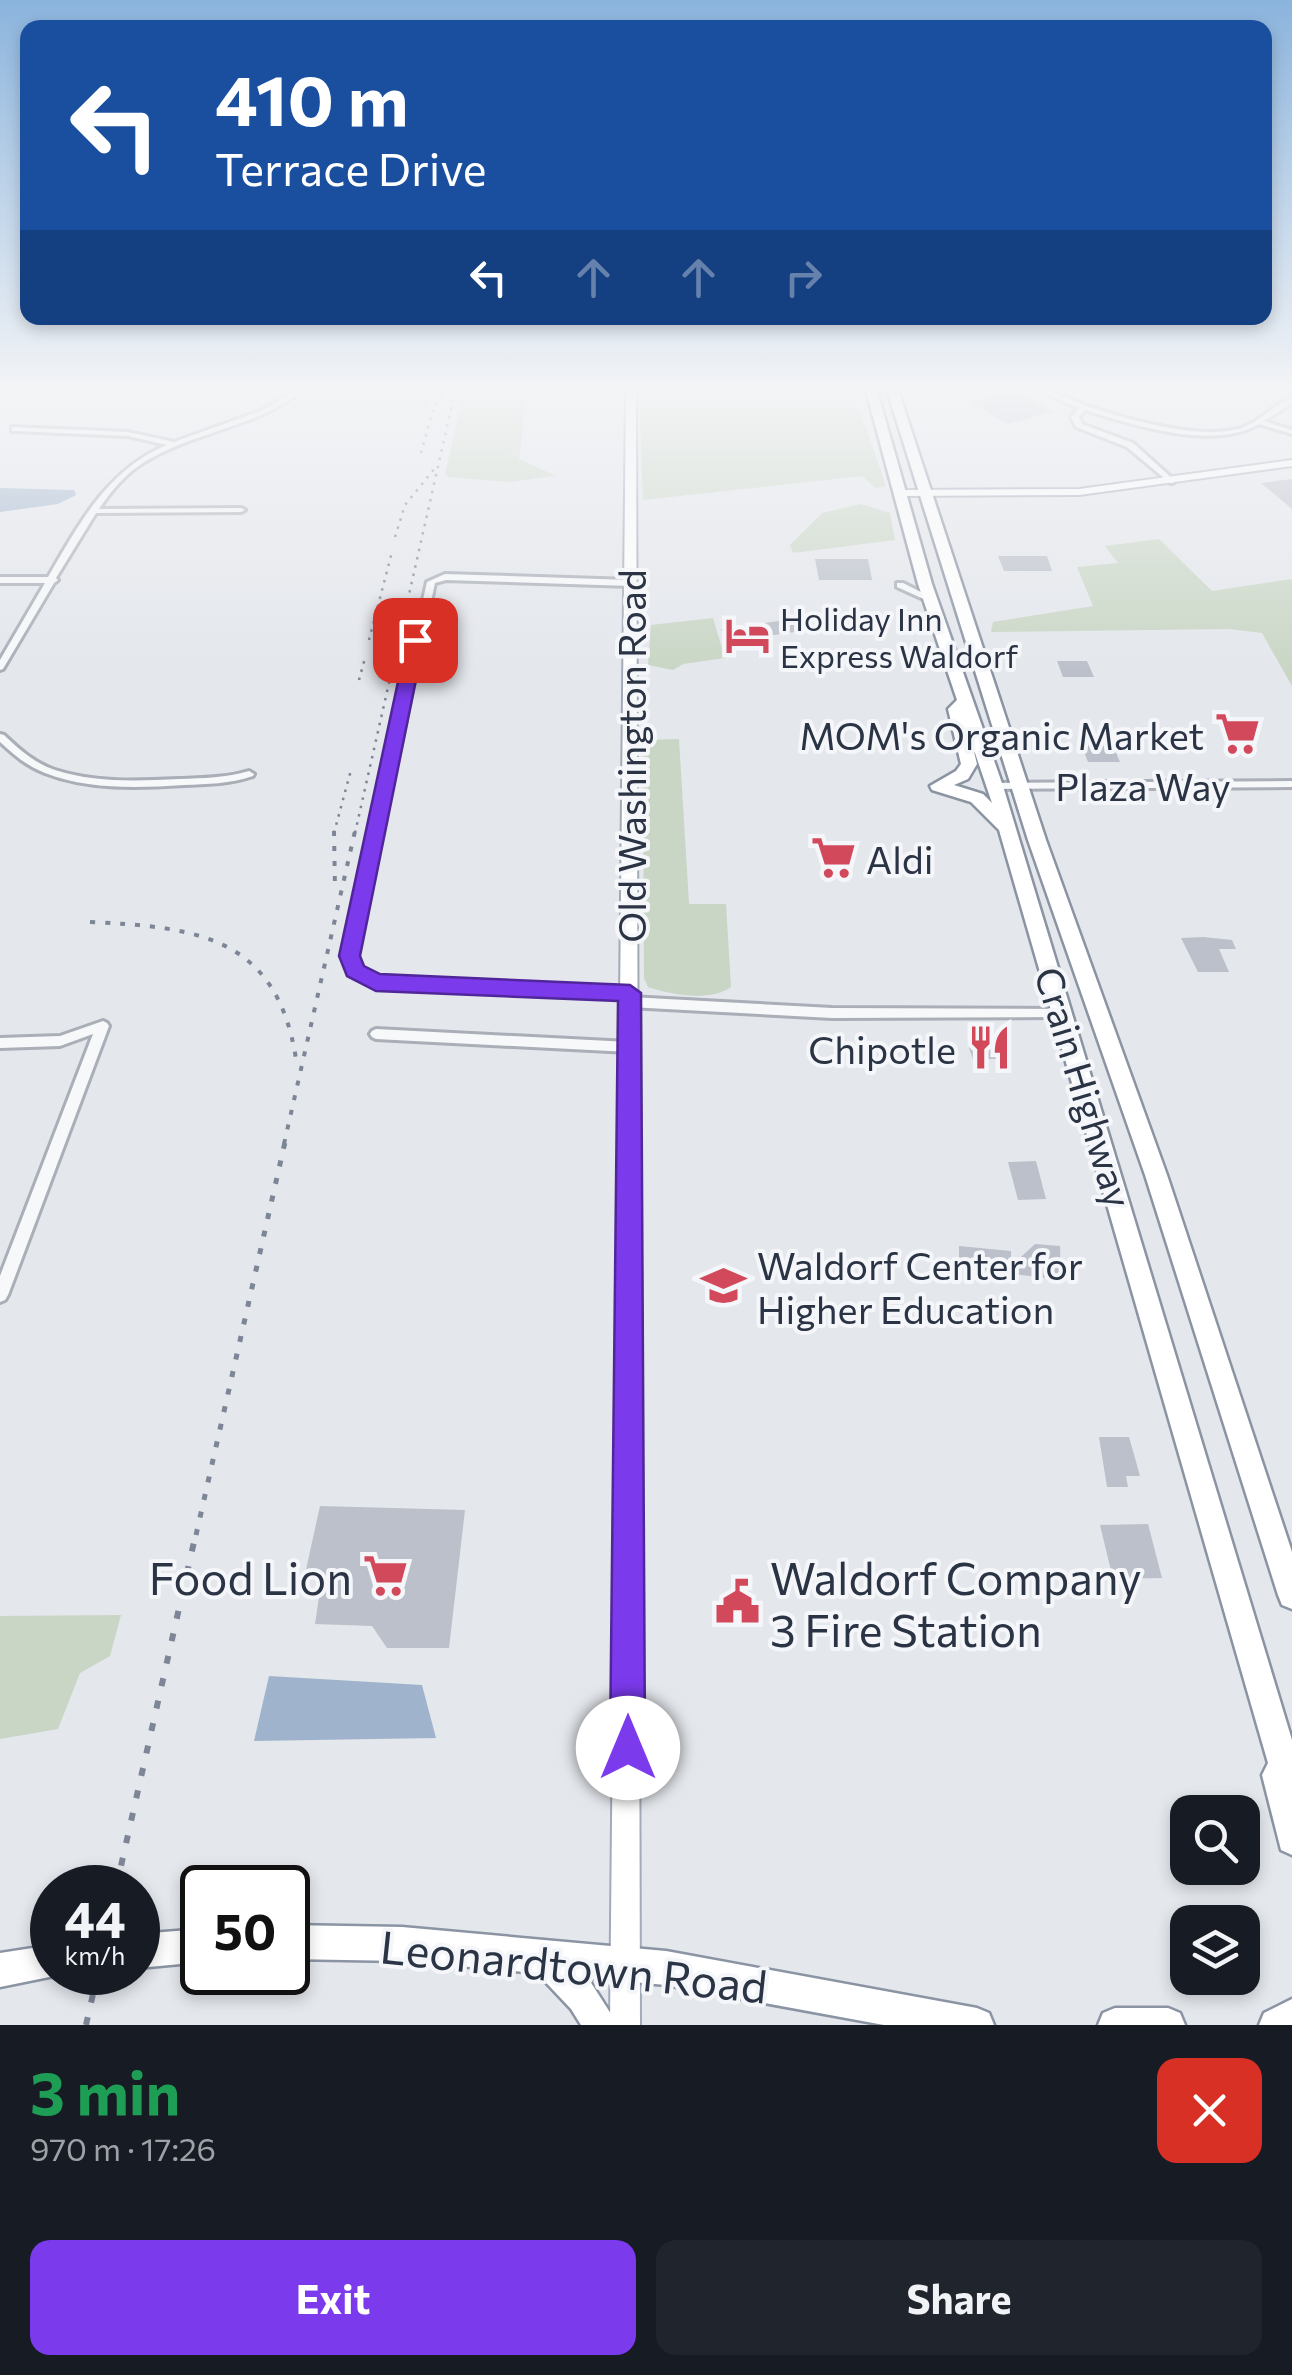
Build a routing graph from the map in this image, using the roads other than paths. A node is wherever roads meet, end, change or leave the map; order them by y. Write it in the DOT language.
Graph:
graph roads {
  1 [pos="118,482"];
  2 [pos="631,482"];
  3 [pos="899,482"];
  4 [pos="924,482"];
  5 [pos="1166,482"];
  6 [pos="902,493"];
  7 [pos="928,493"];
  8 [pos="241,510"];
  9 [pos="94,511"];
  10 [pos="922,569"];
  11 [pos="0,580"];
  12 [pos="54,580"];
  13 [pos="630,583"];
  14 [pos="931,599"];
  15 [pos="0,667"];
  16 [pos="964,698"];
  17 [pos="0,737"];
  18 [pos="249,774"];
  19 [pos="1292,784"];
  20 [pos="995,786"];
  21 [pos="1024,786"];
  22 [pos="1006,830"];
  23 [pos="630,998"];
  24 [pos="1063,1014"];
  25 [pos="376,1034"];
  26 [pos="0,1043"];
  27 [pos="629,1047"];
  28 [pos="0,1295"];
  29 [pos="1292,1595"];
  30 [pos="1238,1607"];
  31 [pos="1292,1791"];
  32 [pos="1292,1839"];
  33 [pos="310,1942"];
  34 [pos="546,1958"];
  35 [pos="627,1963"];
  36 [pos="30,1965"];
  37 [pos="0,1970"];
  38 [pos="1292,2016"];
  39 [pos="600,2025"];
  40 [pos="625,2025"];
  41 [pos="977,2025"];
  42 [pos="1114,2025"];
  43 [pos="1168,2025"];
  44 [pos="1276,2025"];
  1 -- 9 [label="street"];
  2 -- 13 [label="main road, Old Washington Road"];
  3 -- 6 [label="highway, Crain Highway"];
  4 -- 7 [label="highway, Crain Highway"];
  5 -- 7 [label="main road"];
  6 -- 7 [label="main road"];
  6 -- 10 [label="highway, Crain Highway"];
  7 -- 21 [label="highway, Crain Highway"];
  8 -- 9 [label="street"];
  9 -- 12 [label="street"];
  10 -- 14 [label="highway, Crain Highway"];
  10 -- 14 [label="street"];
  11 -- 12 [label="street"];
  12 -- 15 [label="street"];
  13 -- 23 [label="main road, Old Washington Road"];
  13 -- 23 [label="street"];
  14 -- 16 [label="highway, Crain Highway"];
  16 -- 20 [label="highway, Crain Highway"];
  16 -- 22 [label="highway"];
  17 -- 18 [label="street"];
  19 -- 21 [label="street, Plaza Way"];
  20 -- 21 [label="street, Plaza Way"];
  20 -- 22 [label="highway, Crain Highway"];
  21 -- 29 [label="highway, Crain Highway"];
  22 -- 24 [label="highway, Crain Highway"];
  23 -- 24 [label="street"];
  23 -- 27 [label="main road, Old Washington Road"];
  24 -- 30 [label="highway, Crain Highway"];
  25 -- 27 [label="street"];
  26 -- 28 [label="street"];
  27 -- 35 [label="main road, Old Washington Road"];
  30 -- 31 [label="highway, Crain Highway"];
  30 -- 32 [label="highway"];
  33 -- 34 [label="highway, Leonardtown Road"];
  34 -- 35 [label="highway, Leonardtown Road"];
  34 -- 39 [label="highway"];
  35 -- 40 [label="main road, Old Washington Road"];
  35 -- 41 [label="highway, Leonardtown Road"];
  36 -- 37 [label="highway"];
  38 -- 44 [label="highway"];
  42 -- 43 [label="highway"];
}
